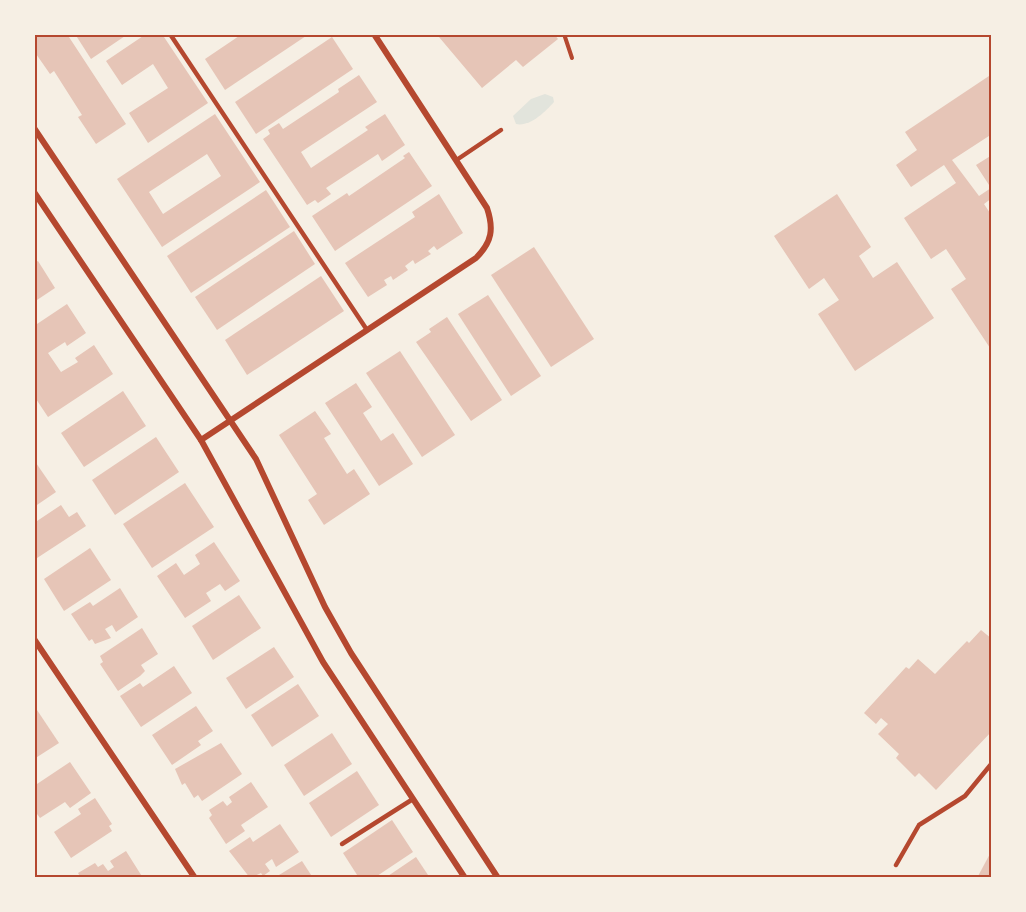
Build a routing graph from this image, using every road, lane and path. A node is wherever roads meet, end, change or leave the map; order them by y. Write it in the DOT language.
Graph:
graph roads {
  1 [pos="170,34"];
  2 [pos="374,34"];
  3 [pos="564,34"];
  4 [pos="572,58"];
  5 [pos="34,128"];
  6 [pos="501,130"];
  7 [pos="458,159"];
  8 [pos="34,192"];
  9 [pos="367,330"];
  10 [pos="232,420"];
  11 [pos="201,441"];
  12 [pos="34,639"];
  13 [pos="992,763"];
  14 [pos="413,799"];
  15 [pos="342,844"];
  16 [pos="896,865"];
  17 [pos="195,878"];
  18 [pos="465,878"];
  19 [pos="498,878"];
  1 -- 9 [label="lane"];
  2 -- 7 [label="street"];
  3 -- 4 [label="path"];
  5 -- 10 [label="street"];
  6 -- 7 [label="lane"];
  7 -- 9 [label="street"];
  8 -- 11 [label="street"];
  9 -- 10 [label="street"];
  10 -- 11 [label="street"];
  10 -- 19 [label="street"];
  11 -- 14 [label="street"];
  12 -- 17 [label="street"];
  13 -- 16 [label="lane"];
  14 -- 15 [label="lane"];
  14 -- 18 [label="street"];
}
